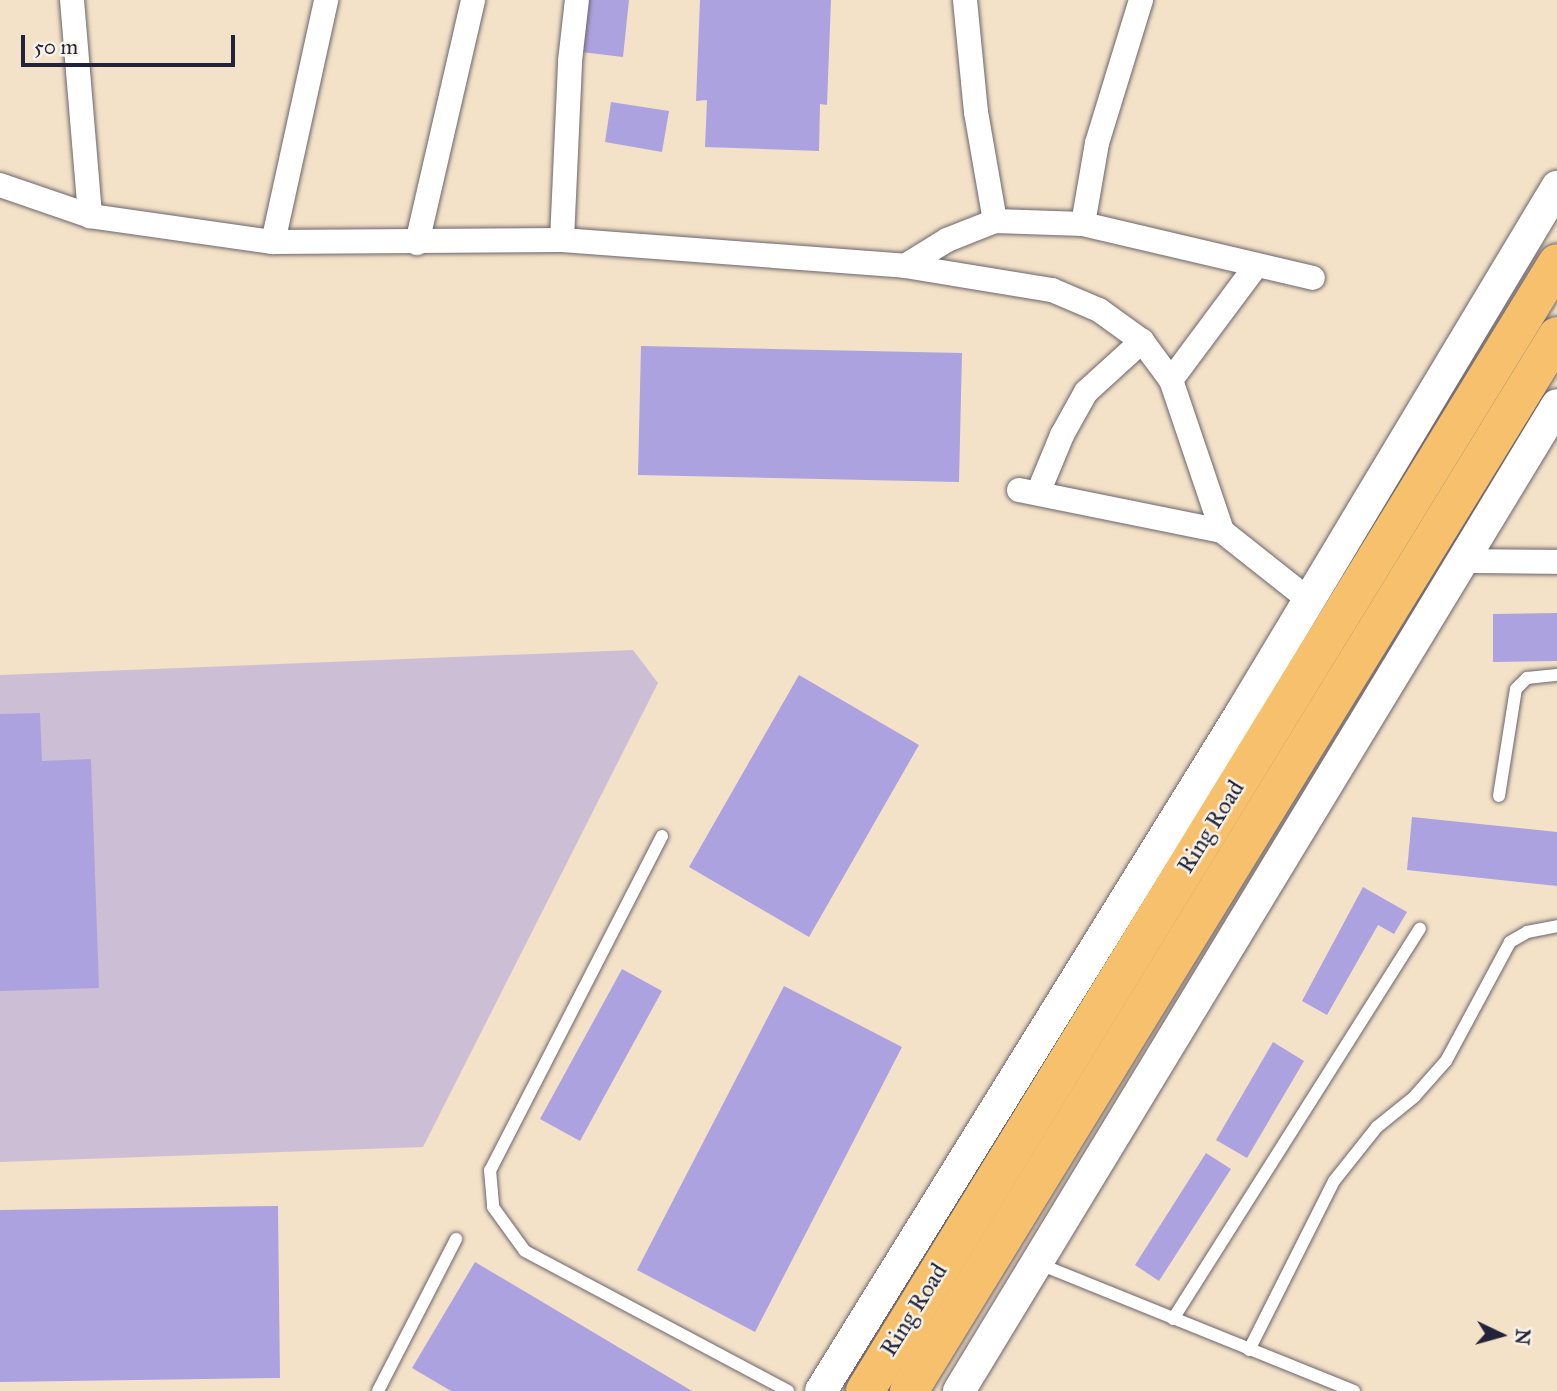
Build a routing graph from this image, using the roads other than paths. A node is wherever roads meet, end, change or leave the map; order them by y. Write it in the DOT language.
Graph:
graph roads {
  1 [pos="72,0"];
  2 [pos="326,0"];
  3 [pos="473,0"];
  4 [pos="577,0"];
  5 [pos="965,0"];
  6 [pos="1141,0"];
  7 [pos="0,185"];
  8 [pos="1557,187"];
  9 [pos="90,216"];
  10 [pos="995,221"];
  11 [pos="1083,224"];
  12 [pos="562,240"];
  13 [pos="273,242"];
  14 [pos="416,243"];
  15 [pos="1557,263"];
  16 [pos="905,266"];
  17 [pos="1256,266"];
  18 [pos="1313,278"];
  19 [pos="1557,336"];
  20 [pos="1142,341"];
  21 [pos="1171,380"];
  22 [pos="1557,405"];
  23 [pos="1222,531"];
  24 [pos="1464,561"];
  25 [pos="1557,562"];
  26 [pos="1309,600"];
  27 [pos="1557,675"];
  28 [pos="1499,796"];
  29 [pos="662,836"];
  30 [pos="1557,926"];
  31 [pos="1420,929"];
  32 [pos="456,1239"];
  33 [pos="1036,1263"];
  34 [pos="1173,1319"];
  35 [pos="1249,1350"];
  36 [pos="378,1391"];
  37 [pos="788,1391"];
  38 [pos="821,1391"];
  39 [pos="864,1391"];
  40 [pos="909,1391"];
  41 [pos="959,1391"];
  42 [pos="1354,1391"];
  1 -- 9 [label="street"];
  2 -- 13 [label="street"];
  3 -- 14 [label="street"];
  4 -- 12 [label="street"];
  5 -- 10 [label="street"];
  6 -- 11 [label="street"];
  7 -- 9 [label="street"];
  8 -- 26 [label="street"];
  9 -- 13 [label="street"];
  10 -- 11 [label="street"];
  10 -- 16 [label="street"];
  11 -- 17 [label="street"];
  12 -- 14 [label="street"];
  12 -- 16 [label="street"];
  13 -- 14 [label="street"];
  15 -- 39 [label="highway, Ring Road"];
  16 -- 20 [label="street"];
  17 -- 18 [label="street"];
  17 -- 21 [label="street"];
  19 -- 40 [label="highway, Ring Road"];
  20 -- 21 [label="street"];
  20 -- 23 [label="street"];
  21 -- 23 [label="street"];
  22 -- 24 [label="street"];
  23 -- 26 [label="street"];
  24 -- 25 [label="street"];
  24 -- 33 [label="street"];
  26 -- 38 [label="street"];
  27 -- 28 [label="lane"];
  29 -- 37 [label="lane"];
  30 -- 35 [label="lane"];
  31 -- 34 [label="lane"];
  32 -- 36 [label="lane"];
  33 -- 34 [label="lane"];
  33 -- 41 [label="street"];
  34 -- 35 [label="lane"];
  35 -- 42 [label="lane"];
}
